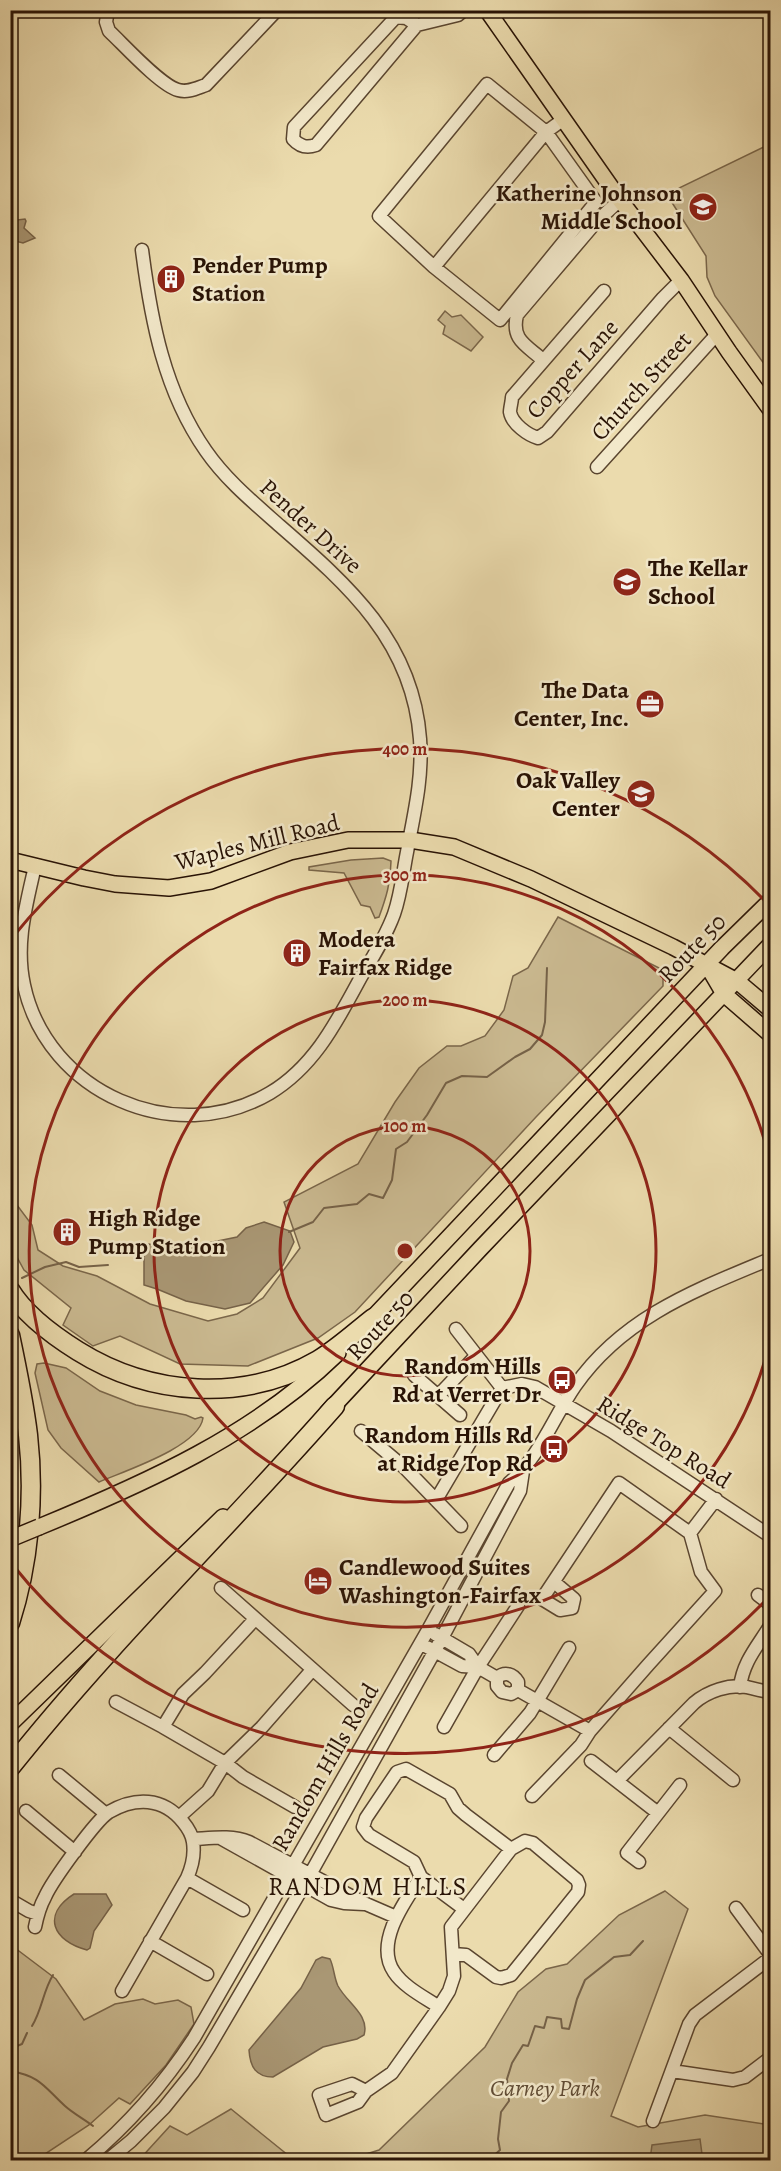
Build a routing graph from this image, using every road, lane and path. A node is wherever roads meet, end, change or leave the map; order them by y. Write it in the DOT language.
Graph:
graph roads {
  1 [pos="108,10"];
  2 [pos="277,10"];
  3 [pos="464,10"];
  4 [pos="487,10"];
  5 [pos="417,25"];
  6 [pos="564,119"];
  7 [pos="546,132"];
  8 [pos="620,200"];
  9 [pos="142,250"];
  10 [pos="434,267"];
  11 [pos="681,280"];
  12 [pos="604,291"];
  13 [pos="717,334"];
  14 [pos="543,360"];
  15 [pos="771,409"];
  16 [pos="597,467"];
  17 [pos="410,840"];
  18 [pos="10,860"];
  19 [pos="35,866"];
  20 [pos="771,901"];
  21 [pos="771,945"];
  22 [pos="707,965"];
  23 [pos="736,981"];
  24 [pos="724,994"];
  25 [pos="771,1009"];
  26 [pos="771,1034"];
  27 [pos="771,1259"];
  28 [pos="10,1290"];
  29 [pos="373,1318"];
  30 [pos="456,1329"];
  31 [pos="10,1335"];
  32 [pos="476,1356"];
  33 [pos="414,1375"];
  34 [pos="502,1388"];
  35 [pos="438,1396"];
  36 [pos="563,1405"];
  37 [pos="335,1406"];
  38 [pos="460,1416"];
  39 [pos="362,1431"];
  40 [pos="523,1471"];
  41 [pos="716,1499"];
  42 [pos="436,1500"];
  43 [pos="461,1526"];
  44 [pos="690,1533"];
  45 [pos="771,1536"];
  46 [pos="10,1539"];
  47 [pos="554,1582"];
  48 [pos="221,1588"];
  49 [pos="758,1595"];
  50 [pos="771,1604"];
  51 [pos="518,1606"];
  52 [pos="255,1619"];
  53 [pos="10,1623"];
  54 [pos="771,1626"];
  55 [pos="428,1630"];
  56 [pos="442,1638"];
  57 [pos="420,1644"];
  58 [pos="569,1648"];
  59 [pos="435,1651"];
  60 [pos="478,1667"];
  61 [pos="312,1670"];
  62 [pos="740,1687"];
  63 [pos="771,1692"];
  64 [pos="538,1701"];
  65 [pos="116,1702"];
  66 [pos="353,1705"];
  67 [pos="10,1724"];
  68 [pos="163,1727"];
  69 [pos="444,1727"];
  70 [pos="669,1728"];
  71 [pos="590,1731"];
  72 [pos="494,1755"];
  73 [pos="591,1761"];
  74 [pos="225,1763"];
  75 [pos="10,1768"];
  76 [pos="58,1775"];
  77 [pos="733,1779"];
  78 [pos="617,1781"];
  79 [pos="680,1785"];
  80 [pos="531,1796"];
  81 [pos="295,1807"];
  82 [pos="26,1811"];
  83 [pos="106,1814"];
  84 [pos="658,1814"];
  85 [pos="179,1817"];
  86 [pos="193,1839"];
  87 [pos="222,1839"];
  88 [pos="510,1849"];
  89 [pos="75,1852"];
  90 [pos="639,1862"];
  91 [pos="294,1865"];
  92 [pos="310,1874"];
  93 [pos="287,1877"];
  94 [pos="421,1877"];
  95 [pos="187,1878"];
  96 [pos="304,1886"];
  97 [pos="10,1900"];
  98 [pos="366,1904"];
  99 [pos="736,1908"];
  100 [pos="464,1909"];
  101 [pos="243,1910"];
  102 [pos="38,1914"];
  103 [pos="396,1917"];
  104 [pos="34,1927"];
  105 [pos="150,1941"];
  106 [pos="453,1954"];
  107 [pos="771,1954"];
  108 [pos="771,1958"];
  109 [pos="207,1974"];
  110 [pos="122,1991"];
  111 [pos="439,2007"];
  112 [pos="771,2058"];
  113 [pos="672,2071"];
  114 [pos="366,2091"];
  115 [pos="653,2121"];
  116 [pos="86,2160"];
  117 [pos="108,2160"];
  1 -- 2 [label="street"];
  3 -- 5 [label="street"];
  4 -- 6 [label="main road"];
  5 -- 5 [label="street"];
  6 -- 7 [label="street"];
  6 -- 8 [label="main road"];
  7 -- 10 [label="street"];
  7 -- 10 [label="street"];
  7 -- 10 [label="street"];
  8 -- 11 [label="main road"];
  8 -- 14 [label="street"];
  9 -- 17 [label="street, Pender Drive"];
  11 -- 13 [label="main road"];
  11 -- 14 [label="street, Copper Lane"];
  12 -- 14 [label="street, Copper Lane"];
  13 -- 15 [label="main road"];
  13 -- 16 [label="street, Church Street"];
  17 -- 19 [label="main road, Waples Mill Road"];
  17 -- 19 [label="street, Pender Drive"];
  17 -- 22 [label="main road, Waples Mill Road"];
  18 -- 19 [label="main road, Waples Mill Road"];
  20 -- 22 [label="main road, Route 50"];
  21 -- 23 [label="main road, Route 50"];
  22 -- 23 [label="main road, Waples Mill Road"];
  22 -- 24 [label="main road"];
  22 -- 29 [label="main road, Route 50"];
  23 -- 24 [label="main road, Route 50"];
  23 -- 25 [label="main road, Waples Mill Road"];
  24 -- 26 [label="main road"];
  24 -- 37 [label="main road, Route 50"];
  27 -- 36 [label="street, Random Hills Road"];
  28 -- 29 [label="highway"];
  29 -- 46 [label="main road, Route 50, bridge"];
  30 -- 32 [label="street"];
  31 -- 53 [label="highway"];
  32 -- 34 [label="street"];
  32 -- 35 [label="street"];
  33 -- 35 [label="street"];
  34 -- 36 [label="street, Ridge Top Road"];
  34 -- 42 [label="street"];
  35 -- 38 [label="street"];
  36 -- 40 [label="street, Random Hills Road"];
  36 -- 41 [label="street, Ridge Top Road"];
  37 -- 67 [label="main road, Route 50"];
  37 -- 75 [label="highway"];
  39 -- 42 [label="street"];
  40 -- 55 [label="street, Random Hills Road"];
  40 -- 56 [label="street, Random Hills Road"];
  41 -- 44 [label="street"];
  41 -- 45 [label="street, Ridge Top Road"];
  42 -- 43 [label="street"];
  44 -- 47 [label="street"];
  44 -- 71 [label="street"];
  48 -- 52 [label="street"];
  49 -- 50 [label="street"];
  51 -- 60 [label="street"];
  52 -- 61 [label="street"];
  52 -- 68 [label="street"];
  54 -- 62 [label="street"];
  55 -- 56 [label="street"];
  55 -- 57 [label="street, Random Hills Road"];
  56 -- 59 [label="street, Random Hills Road"];
  56 -- 60 [label="street"];
  57 -- 59 [label="street"];
  57 -- 91 [label="street, Random Hills Road"];
  58 -- 64 [label="street"];
  59 -- 60 [label="street"];
  59 -- 92 [label="street, Random Hills Road"];
  60 -- 64 [label="street"];
  60 -- 69 [label="street"];
  61 -- 66 [label="street"];
  61 -- 74 [label="street"];
  62 -- 63 [label="street"];
  62 -- 70 [label="street"];
  64 -- 71 [label="street"];
  64 -- 72 [label="street"];
  65 -- 68 [label="street"];
  68 -- 74 [label="street"];
  70 -- 77 [label="street"];
  70 -- 78 [label="street"];
  71 -- 80 [label="street"];
  73 -- 78 [label="street"];
  74 -- 81 [label="street"];
  74 -- 85 [label="street"];
  76 -- 83 [label="street"];
  78 -- 84 [label="street"];
  79 -- 84 [label="street"];
  82 -- 89 [label="street"];
  83 -- 85 [label="street"];
  83 -- 89 [label="street"];
  84 -- 90 [label="street"];
  85 -- 86 [label="street"];
  86 -- 87 [label="street"];
  86 -- 95 [label="street"];
  87 -- 91 [label="street"];
  87 -- 93 [label="street"];
  88 -- 94 [label="street"];
  88 -- 100 [label="street"];
  88 -- 106 [label="street"];
  89 -- 102 [label="street"];
  91 -- 92 [label="street"];
  91 -- 93 [label="street, Random Hills Road"];
  92 -- 96 [label="street, Random Hills Road"];
  92 -- 98 [label="street"];
  93 -- 96 [label="street"];
  93 -- 116 [label="street, Random Hills Road"];
  94 -- 100 [label="street"];
  94 -- 103 [label="street"];
  95 -- 101 [label="street"];
  95 -- 105 [label="street"];
  96 -- 98 [label="street"];
  96 -- 117 [label="street, Random Hills Road"];
  97 -- 102 [label="street"];
  98 -- 103 [label="street"];
  99 -- 107 [label="street"];
  100 -- 106 [label="street"];
  102 -- 104 [label="street"];
  103 -- 111 [label="street"];
  105 -- 109 [label="street"];
  105 -- 110 [label="street"];
  106 -- 111 [label="street"];
  108 -- 113 [label="street"];
  111 -- 114 [label="street"];
  112 -- 113 [label="street"];
  113 -- 115 [label="street"];
}
